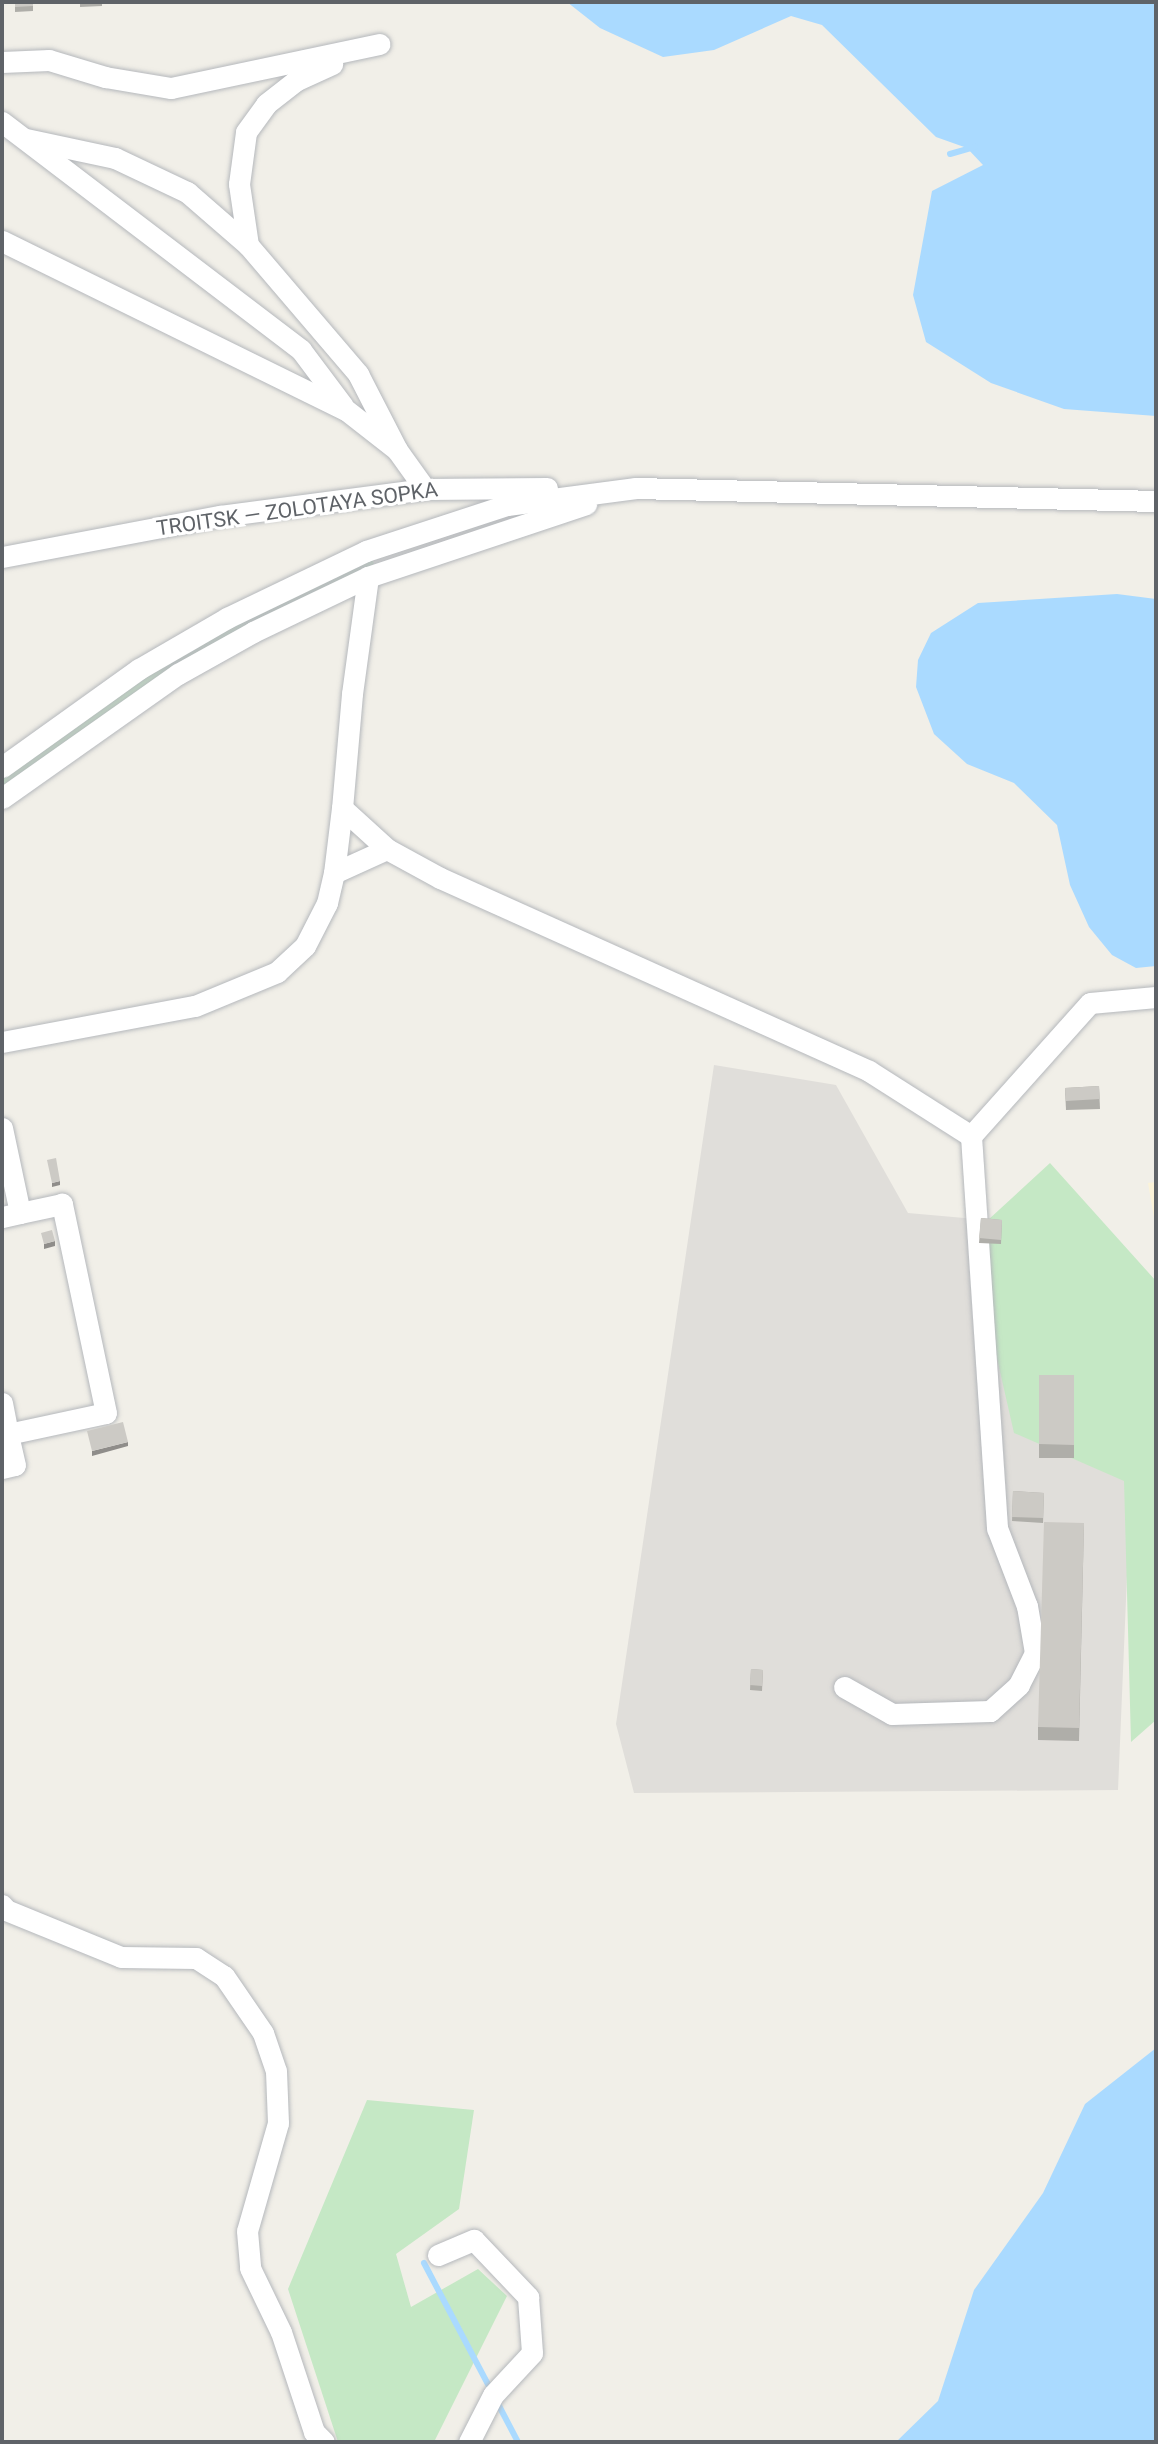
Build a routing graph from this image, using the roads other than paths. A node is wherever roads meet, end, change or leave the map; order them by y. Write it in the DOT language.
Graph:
graph roads {
  1 [pos="2,62"];
  2 [pos="2,122"];
  3 [pos="26,139"];
  4 [pos="2,241"];
  5 [pos="248,245"];
  6 [pos="346,410"];
  7 [pos="397,450"];
  8 [pos="636,488"];
  9 [pos="425,489"];
  10 [pos="1156,501"];
  11 [pos="2,557"];
  12 [pos="368,577"];
  13 [pos="2,767"];
  14 [pos="2,798"];
  15 [pos="342,808"];
  16 [pos="387,849"];
  17 [pos="334,873"];
  18 [pos="1156,998"];
  19 [pos="2,1042"];
  20 [pos="2,1128"];
  21 [pos="971,1136"];
  22 [pos="11,1215"];
  23 [pos="2,1403"];
  24 [pos="8,1434"];
  25 [pos="2,1468"];
  26 [pos="844,1686"];
  27 [pos="2,1905"];
  28 [pos="438,2255"];
  29 [pos="324,2442"];
  30 [pos="469,2442"];
  1 -- 5 [label="street"];
  2 -- 3 [label="street"];
  3 -- 5 [label="street"];
  3 -- 6 [label="street"];
  4 -- 6 [label="street"];
  5 -- 7 [label="street"];
  6 -- 7 [label="street"];
  7 -- 9 [label="street"];
  8 -- 9 [label="street, TROITSK — ZOLOTAYA SOPKA"];
  8 -- 10 [label="street"];
  8 -- 12 [label="street"];
  8 -- 13 [label="street"];
  9 -- 11 [label="street, TROITSK — ZOLOTAYA SOPKA"];
  12 -- 14 [label="street"];
  12 -- 15 [label="street"];
  15 -- 16 [label="street"];
  15 -- 17 [label="street"];
  16 -- 17 [label="street"];
  16 -- 21 [label="street"];
  17 -- 19 [label="street"];
  18 -- 21 [label="street"];
  20 -- 22 [label="street"];
  21 -- 26 [label="street"];
  22 -- 24 [label="street"];
  23 -- 24 [label="street"];
  24 -- 25 [label="street"];
  27 -- 29 [label="street"];
  28 -- 30 [label="street"];
}
